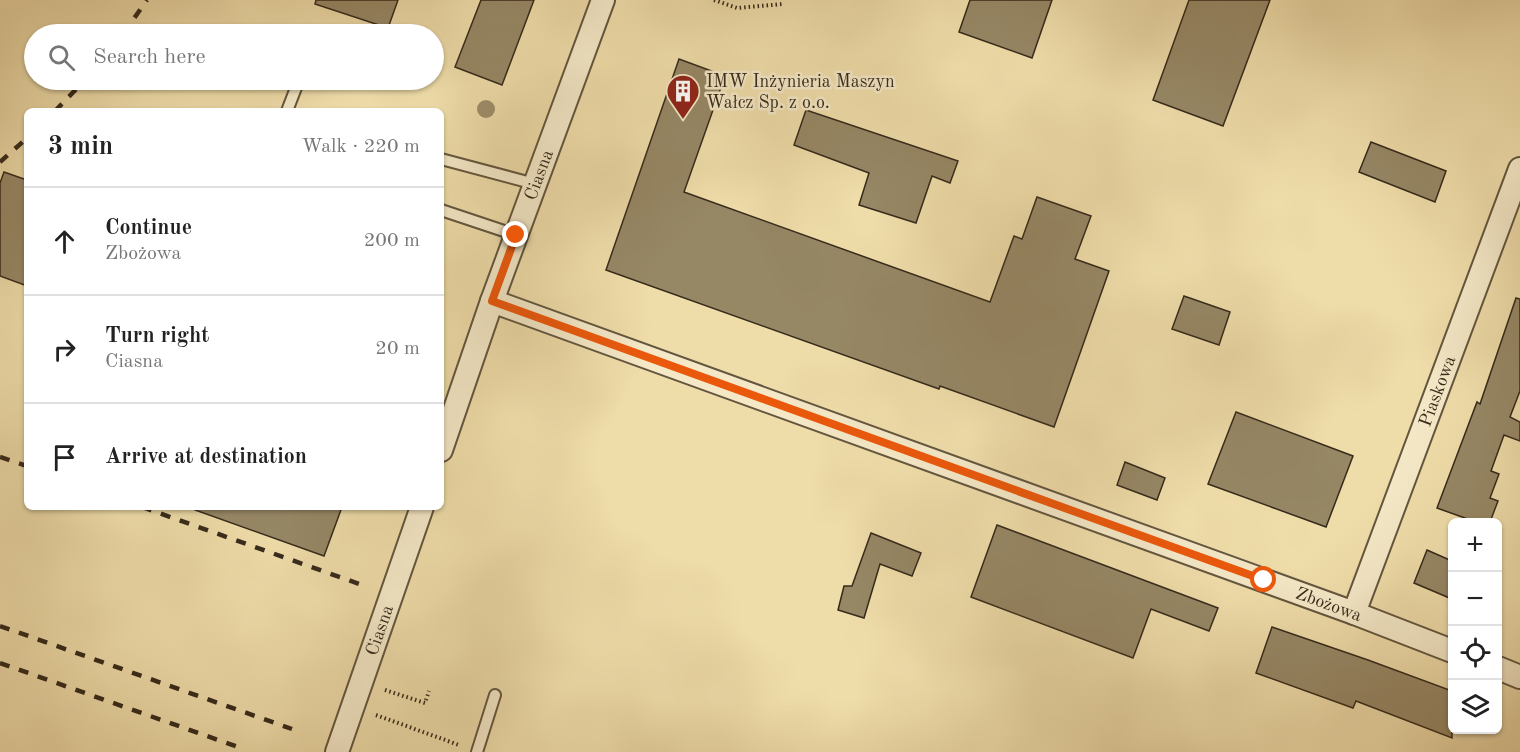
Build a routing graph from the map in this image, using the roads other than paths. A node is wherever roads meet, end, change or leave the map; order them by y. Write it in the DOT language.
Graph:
graph roads {
  1 [pos="603,0"];
  2 [pos="295,90"];
  3 [pos="288,108"];
  4 [pos="444,160"];
  5 [pos="1520,170"];
  6 [pos="535,184"];
  7 [pos="444,211"];
  8 [pos="516,235"];
  9 [pos="492,301"];
  10 [pos="444,441"];
  11 [pos="421,510"];
  12 [pos="1354,613"];
  13 [pos="1448,649"];
  14 [pos="1502,670"];
  15 [pos="1520,677"];
  16 [pos="495,695"];
  17 [pos="338,752"];
  18 [pos="477,752"];
  1 -- 6 [label="street, Ciasna"];
  2 -- 3 [label="lane"];
  4 -- 6 [label="lane"];
  5 -- 12 [label="street, Piaskowa"];
  6 -- 8 [label="street, Ciasna"];
  7 -- 8 [label="lane"];
  8 -- 9 [label="street, Ciasna"];
  9 -- 10 [label="street, Ciasna"];
  9 -- 12 [label="street, Zbożowa"];
  11 -- 17 [label="street, Ciasna"];
  12 -- 13 [label="street, Zbożowa"];
  14 -- 15 [label="street"];
  16 -- 18 [label="lane"];
}
